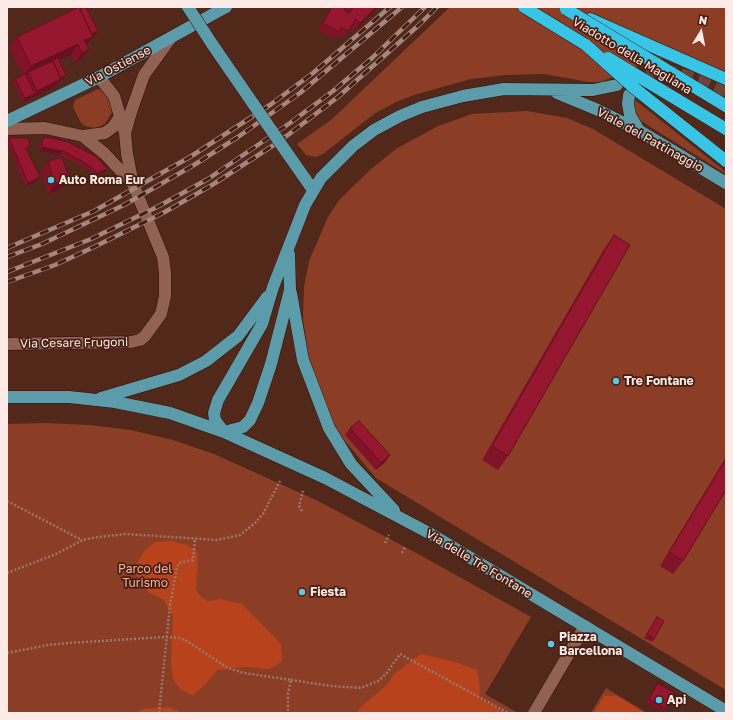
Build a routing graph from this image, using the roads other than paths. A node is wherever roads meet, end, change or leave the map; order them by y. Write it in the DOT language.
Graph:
graph roads {
  1 [pos="188,7"];
  2 [pos="226,7"];
  3 [pos="524,7"];
  4 [pos="565,8"];
  5 [pos="170,39"];
  6 [pos="586,45"];
  7 [pos="99,77"];
  8 [pos="726,79"];
  9 [pos="617,85"];
  10 [pos="550,90"];
  11 [pos="629,95"];
  12 [pos="726,106"];
  13 [pos="120,117"];
  14 [pos="7,121"];
  15 [pos="7,129"];
  16 [pos="726,129"];
  17 [pos="638,130"];
  18 [pos="125,133"];
  19 [pos="83,136"];
  20 [pos="726,161"];
  21 [pos="726,183"];
  22 [pos="133,184"];
  23 [pos="313,190"];
  24 [pos="289,250"];
  25 [pos="273,287"];
  26 [pos="290,290"];
  27 [pos="7,344"];
  28 [pos="7,397"];
  29 [pos="96,400"];
  30 [pos="224,432"];
  31 [pos="400,517"];
  32 [pos="585,626"];
  33 [pos="726,711"];
  34 [pos="534,713"];
  1 -- 23 [label="main road, bridge"];
  2 -- 5 [label="main road, Via Ostiense"];
  3 -- 6 [label="highway, Viadotto della Magliana"];
  4 -- 8 [label="highway, bridge"];
  4 -- 12 [label="highway, Viadotto della Magliana, bridge"];
  5 -- 7 [label="main road, Via Ostiense"];
  5 -- 18 [label="street"];
  6 -- 16 [label="highway, Viadotto della Magliana, bridge"];
  6 -- 20 [label="highway, bridge"];
  7 -- 13 [label="street"];
  7 -- 14 [label="main road, Via Ostiense"];
  9 -- 10 [label="main road, Viale del Pattinaggio"];
  10 -- 17 [label="main road, Viale del Pattinaggio"];
  10 -- 23 [label="main road, Viale del Pattinaggio"];
  11 -- 17 [label="main road"];
  13 -- 18 [label="street"];
  13 -- 19 [label="street"];
  15 -- 19 [label="street"];
  17 -- 21 [label="main road, Viale del Pattinaggio"];
  18 -- 22 [label="street"];
  19 -- 22 [label="street"];
  22 -- 27 [label="street, Via Cesare Frugoni"];
  23 -- 24 [label="main road"];
  24 -- 25 [label="main road"];
  24 -- 26 [label="main road"];
  25 -- 29 [label="main road"];
  25 -- 30 [label="main road"];
  26 -- 30 [label="main road"];
  26 -- 31 [label="main road"];
  28 -- 29 [label="main road, Via delle Tre Fontane"];
  29 -- 30 [label="main road, Via delle Tre Fontane"];
  30 -- 31 [label="main road, Via delle Tre Fontane"];
  31 -- 32 [label="main road, Via delle Tre Fontane"];
  32 -- 33 [label="main road, Via delle Tre Fontane"];
  32 -- 34 [label="street"];
}
